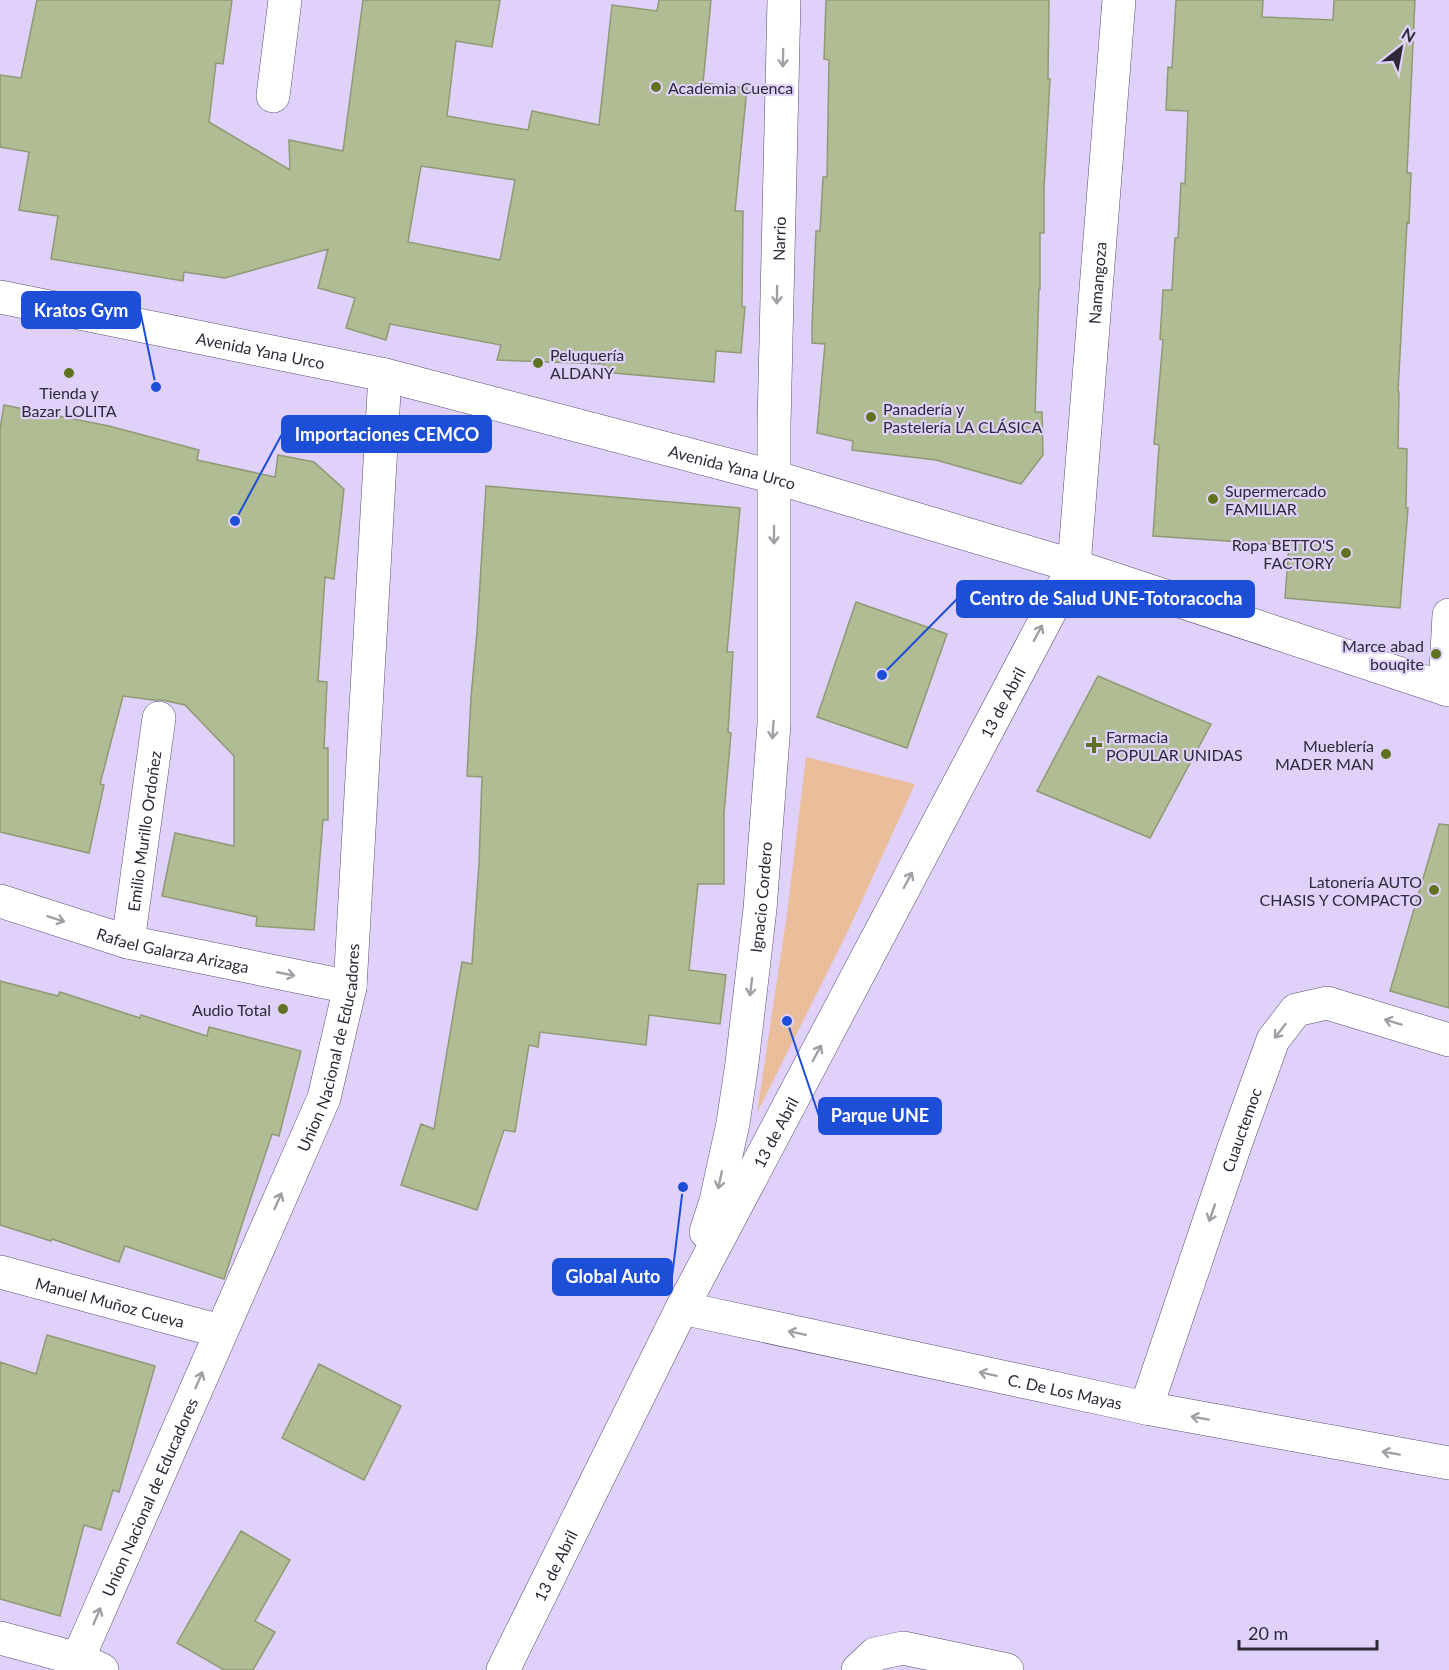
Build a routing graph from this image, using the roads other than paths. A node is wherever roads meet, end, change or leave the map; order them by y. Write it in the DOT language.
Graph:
graph roads {
  1 [pos="285,0"];
  2 [pos="784,0"];
  3 [pos="1119,0"];
  4 [pos="273,96"];
  5 [pos="0,297"];
  6 [pos="384,375"];
  7 [pos="774,477"];
  8 [pos="1074,566"];
  9 [pos="1449,615"];
  10 [pos="1447,689"];
  11 [pos="159,718"];
  12 [pos="0,901"];
  13 [pos="128,942"];
  14 [pos="350,987"];
  15 [pos="1449,1040"];
  16 [pos="0,1272"];
  17 [pos="681,1308"];
  18 [pos="220,1331"];
  19 [pos="1146,1408"];
  20 [pos="1449,1463"];
  21 [pos="0,1638"];
  22 [pos="84,1666"];
  23 [pos="503,1670"];
  24 [pos="858,1670"];
  25 [pos="1007,1670"];
  1 -- 4 [label="street"];
  2 -- 7 [label="street, Narrio, one-way"];
  3 -- 8 [label="street, Namangoza"];
  5 -- 6 [label="street, Avenida Yana Urco"];
  6 -- 7 [label="street, Avenida Yana Urco"];
  6 -- 14 [label="street, Union Nacional de Educadores"];
  7 -- 8 [label="street, Avenida Yana Urco"];
  7 -- 17 [label="street, Ignacio Cordero, one-way"];
  8 -- 10 [label="street, Avenida Yana Urco"];
  17 -- 8 [label="street, 13 de Abril, one-way"];
  9 -- 10 [label="street"];
  11 -- 13 [label="street, Emilio Murillo Ordoñez"];
  12 -- 13 [label="street, Rafael Galarza Arizaga, one-way"];
  13 -- 14 [label="street, Rafael Galarza Arizaga, one-way"];
  18 -- 14 [label="street, Union Nacional de Educadores, one-way"];
  15 -- 19 [label="street, Cuauctemoc, one-way"];
  16 -- 18 [label="street, Manuel Muñoz Cueva"];
  19 -- 17 [label="street, C. De Los Mayas, one-way"];
  17 -- 23 [label="street, 13 de Abril"];
  22 -- 18 [label="street, Union Nacional de Educadores, one-way"];
  20 -- 19 [label="street, C. De Los Mayas, one-way"];
  21 -- 22 [label="street"];
  24 -- 25 [label="street"];
}
